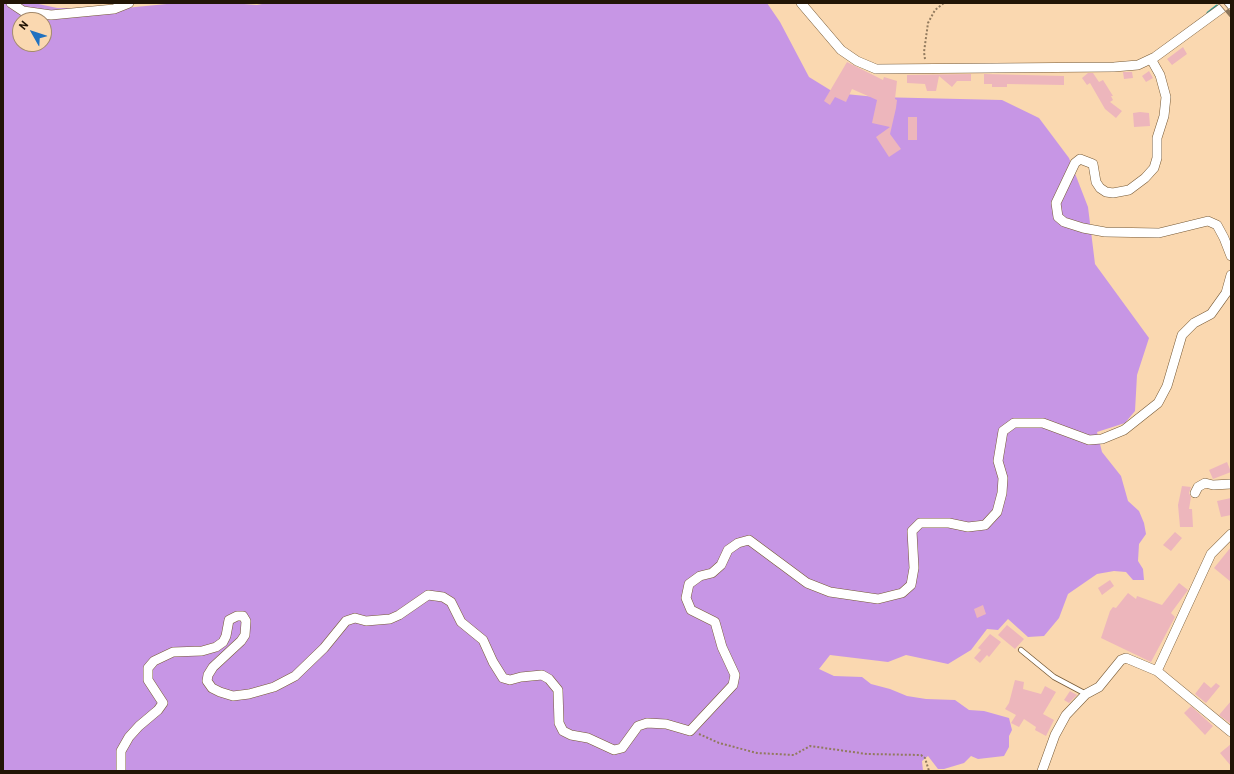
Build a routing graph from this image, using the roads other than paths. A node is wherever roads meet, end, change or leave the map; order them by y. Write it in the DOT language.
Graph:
graph roads {
  1 [pos="11,3"];
  2 [pos="128,3"];
  3 [pos="801,3"];
  4 [pos="1229,3"];
  5 [pos="1150,59"];
  6 [pos="1231,256"];
  7 [pos="1231,275"];
  8 [pos="1231,484"];
  9 [pos="1195,493"];
  10 [pos="1231,534"];
  11 [pos="1021,650"];
  12 [pos="1157,671"];
  13 [pos="1086,694"];
  14 [pos="1231,732"];
  15 [pos="121,771"];
  16 [pos="1042,771"];
  1 -- 2 [label="street"];
  3 -- 5 [label="street"];
  4 -- 5 [label="street"];
  5 -- 6 [label="street"];
  7 -- 15 [label="street"];
  8 -- 9 [label="street"];
  10 -- 12 [label="street"];
  11 -- 13 [label="lane"];
  12 -- 13 [label="street"];
  12 -- 14 [label="street"];
  13 -- 16 [label="street"];
}
